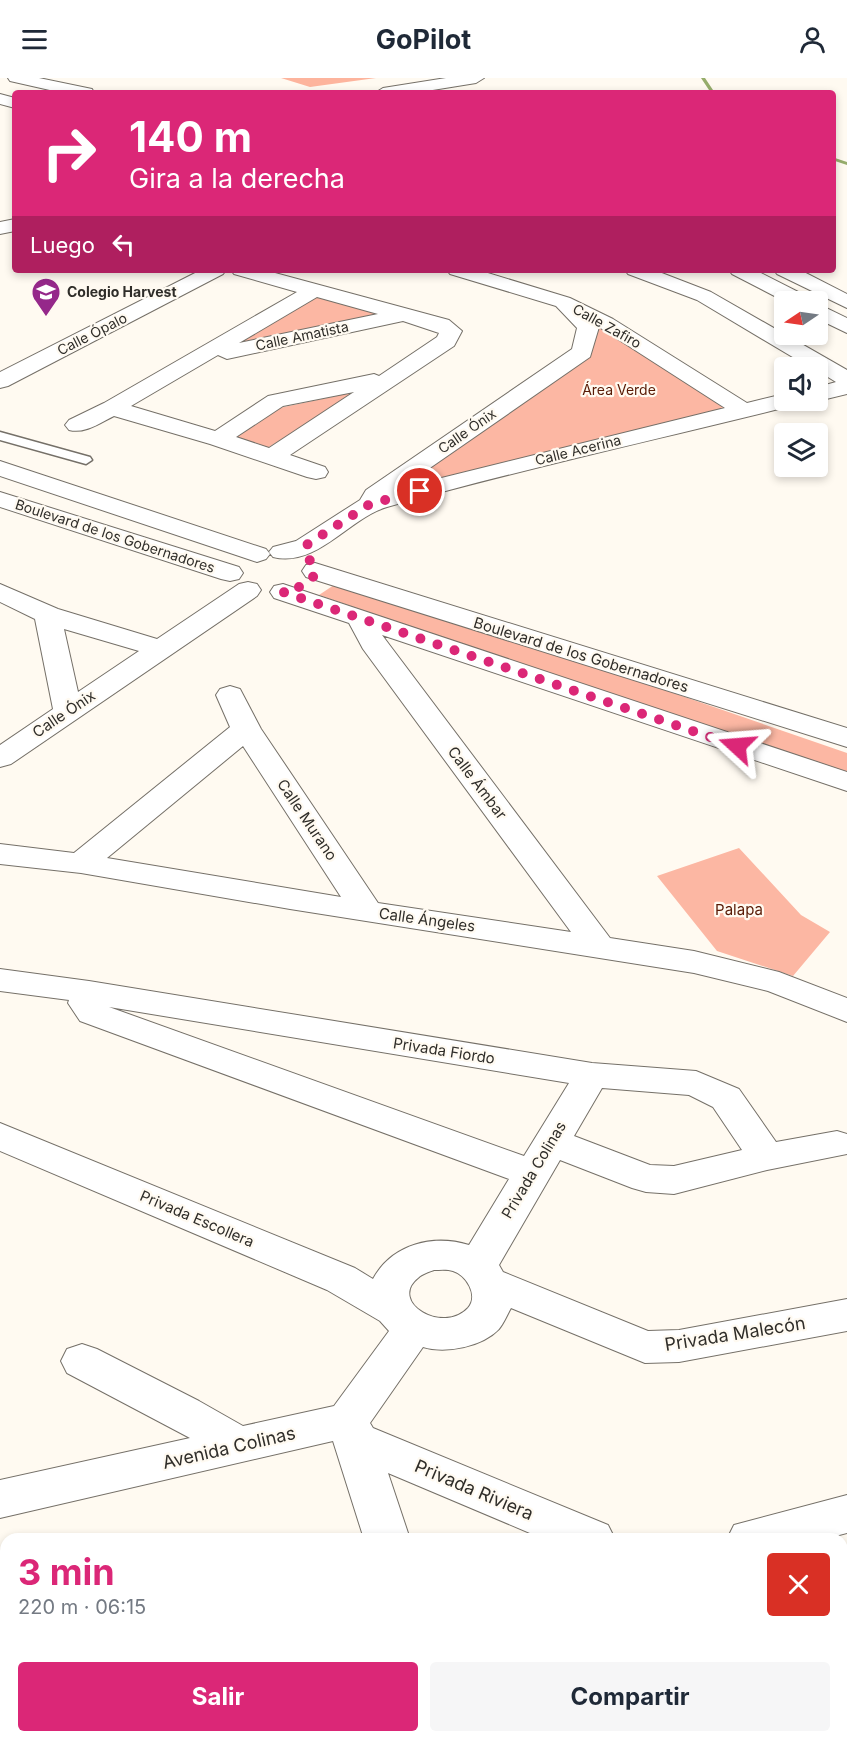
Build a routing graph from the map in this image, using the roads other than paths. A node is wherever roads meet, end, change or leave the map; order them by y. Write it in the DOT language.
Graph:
graph roads {
  1 [pos="16,78"];
  2 [pos="476,78"];
  3 [pos="0,82"];
  4 [pos="38,90"];
  5 [pos="72,90"];
  6 [pos="402,90"];
  7 [pos="210,273"];
  8 [pos="252,273"];
  9 [pos="467,273"];
  10 [pos="643,273"];
  11 [pos="745,273"];
  12 [pos="790,273"];
  13 [pos="315,290"];
  14 [pos="780,291"];
  15 [pos="562,302"];
  16 [pos="847,302"];
  17 [pos="406,315"];
  18 [pos="828,316"];
  19 [pos="847,327"];
  20 [pos="199,358"];
  21 [pos="391,377"];
  22 [pos="847,379"];
  23 [pos="0,381"];
  24 [pos="847,385"];
  25 [pos="828,392"];
  26 [pos="774,403"];
  27 [pos="112,408"];
  28 [pos="743,410"];
  29 [pos="77,425"];
  30 [pos="0,436"];
  31 [pos="218,439"];
  32 [pos="273,456"];
  33 [pos="86,460"];
  34 [pos="0,468"];
  35 [pos="316,472"];
  36 [pos="400,477"];
  37 [pos="420,491"];
  38 [pos="0,499"];
  39 [pos="370,504"];
  40 [pos="294,557"];
  41 [pos="239,582"];
  42 [pos="0,592"];
  43 [pos="283,592"];
  44 [pos="48,615"];
  45 [pos="360,618"];
  46 [pos="160,649"];
  47 [pos="230,695"];
  48 [pos="68,712"];
  49 [pos="246,729"];
  50 [pos="847,738"];
  51 [pos="0,758"];
  52 [pos="847,782"];
  53 [pos="0,854"];
  54 [pos="81,862"];
  55 [pos="367,911"];
  56 [pos="598,945"];
  57 [pos="0,980"];
  58 [pos="89,992"];
  59 [pos="847,1011"];
  60 [pos="592,1075"];
  61 [pos="0,1136"];
  62 [pos="837,1144"];
  63 [pos="767,1157"];
  64 [pos="542,1158"];
  65 [pos="485,1275"];
  66 [pos="847,1315"];
  67 [pos="402,1319"];
  68 [pos="82,1361"];
  69 [pos="352,1430"];
  70 [pos="238,1445"];
  71 [pos="0,1499"];
  72 [pos="847,1514"];
  73 [pos="385,1533"];
  74 [pos="579,1533"];
  75 [pos="773,1533"];
  1 -- 5 [label="main road"];
  2 -- 6 [label="main road"];
  3 -- 4 [label="main road"];
  7 -- 23 [label="main road, Calle Ópalo"];
  8 -- 13 [label="main road, Calle Amatista"];
  9 -- 15 [label="main road, Calle Zafiro"];
  10 -- 22 [label="main road"];
  11 -- 14 [label="main road"];
  12 -- 16 [label="main road"];
  13 -- 17 [label="main road, Calle Amatista"];
  13 -- 20 [label="main road, Calle Amatista"];
  15 -- 28 [label="main road, Calle Zafiro"];
  15 -- 36 [label="main road, Calle Ónix"];
  17 -- 20 [label="main road, Calle Amatista"];
  17 -- 21 [label="main road, Calle Amatista"];
  18 -- 19 [label="main road"];
  20 -- 27 [label="main road, Calle Amatista"];
  21 -- 31 [label="main road, Calle Amatista"];
  21 -- 32 [label="main road, Calle Amatista"];
  24 -- 25 [label="main road"];
  26 -- 28 [label="main road, Calle Acerina"];
  27 -- 29 [label="main road, Calle Amatista"];
  27 -- 31 [label="main road"];
  28 -- 37 [label="main road, Calle Acerina"];
  30 -- 33 [label="lane"];
  31 -- 32 [label="main road"];
  32 -- 35 [label="main road"];
  34 -- 40 [label="main road, Boulevard de los Gobernadores"];
  36 -- 37 [label="main road"];
  36 -- 39 [label="main road, Calle Ónix"];
  37 -- 39 [label="main road, Calle Acerina"];
  38 -- 41 [label="main road, Boulevard de los Gobernadores"];
  39 -- 40 [label="main road, Calle Ónix"];
  40 -- 41 [label="main road, Calle Ónix"];
  40 -- 43 [label="main road"];
  40 -- 50 [label="main road, Boulevard de los Gobernadores"];
  41 -- 43 [label="main road, Boulevard de los Gobernadores"];
  41 -- 46 [label="main road, Calle Ónix"];
  42 -- 44 [label="main road"];
  43 -- 45 [label="main road"];
  44 -- 46 [label="main road"];
  44 -- 48 [label="main road"];
  45 -- 52 [label="main road"];
  45 -- 56 [label="main road, Calle Ámbar"];
  46 -- 48 [label="main road, Calle Ónix"];
  47 -- 49 [label="main road, Calle Murano"];
  48 -- 51 [label="main road, Calle Ónix"];
  49 -- 54 [label="main road"];
  49 -- 55 [label="main road, Calle Murano"];
  53 -- 54 [label="main road, Calle Ángeles"];
  54 -- 55 [label="main road, Calle Ángeles"];
  55 -- 56 [label="main road, Calle Ángeles"];
  56 -- 59 [label="main road, Calle Ángeles"];
  57 -- 58 [label="main road, Privada Fiordo"];
  58 -- 60 [label="main road, Privada Fiordo"];
  58 -- 64 [label="main road"];
  60 -- 63 [label="main road, Privada Fiordo"];
  60 -- 64 [label="main road, Privada Colinas"];
  61 -- 67 [label="main road, Privada Escollera"];
  62 -- 63 [label="main road"];
  63 -- 64 [label="main road"];
  64 -- 65 [label="main road, Privada Colinas"];
  65 -- 66 [label="main road, Privada Malecón"];
  65 -- 67 [label="main road"];
  65 -- 67 [label="main road"];
  67 -- 69 [label="main road"];
  68 -- 70 [label="main road"];
  69 -- 70 [label="main road, Avenida Colinas"];
  69 -- 73 [label="main road"];
  69 -- 74 [label="main road, Privada Riviera"];
  70 -- 71 [label="main road, Avenida Colinas"];
  72 -- 75 [label="main road"];
}
